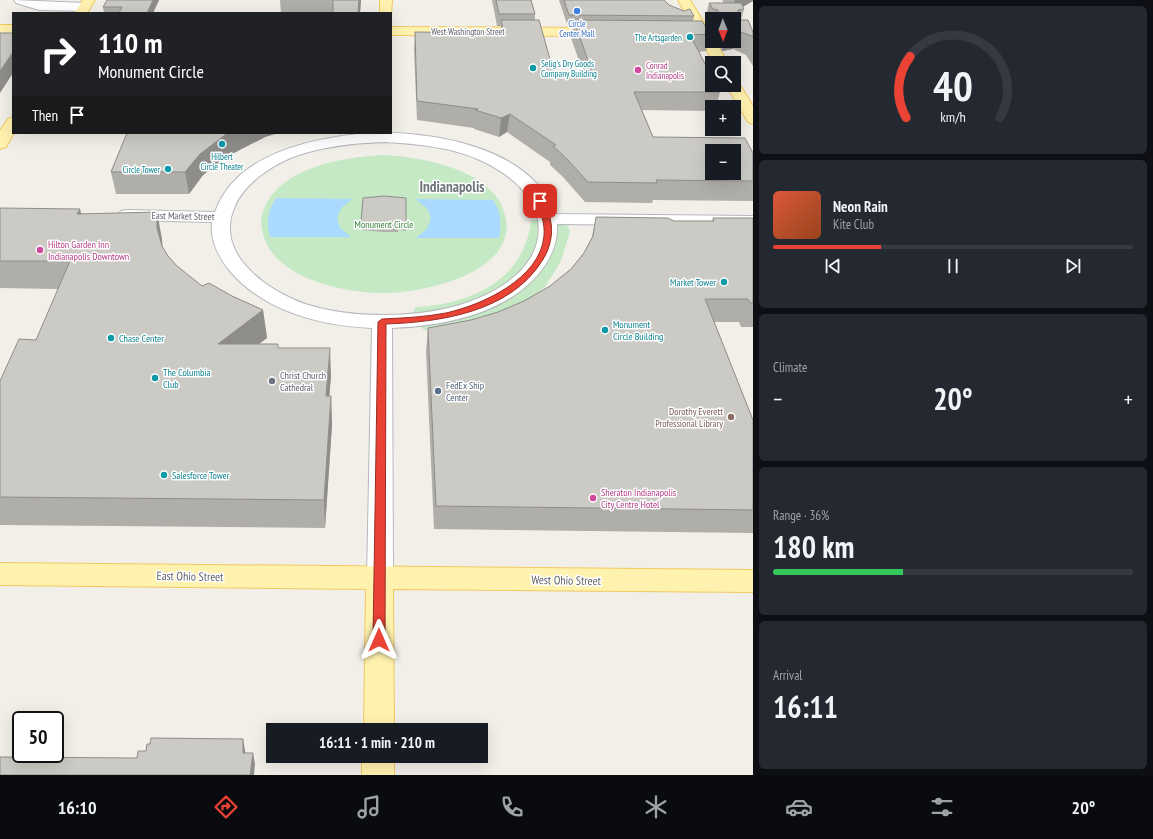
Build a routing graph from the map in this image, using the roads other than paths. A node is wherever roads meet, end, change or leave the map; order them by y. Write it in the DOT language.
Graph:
graph roads {
  1 [pos="20,0"];
  2 [pos="386,0"];
  3 [pos="684,0"];
  4 [pos="85,7"];
  5 [pos="386,12"];
  6 [pos="0,29"];
  7 [pos="12,29"];
  8 [pos="392,31"];
  9 [pos="614,32"];
  10 [pos="702,33"];
  11 [pos="717,56"];
  12 [pos="737,92"];
  13 [pos="753,119"];
  14 [pos="12,124"];
  15 [pos="385,135"];
  16 [pos="0,144"];
  17 [pos="109,215"];
  18 [pos="222,217"];
  19 [pos="547,219"];
  20 [pos="753,221"];
  21 [pos="382,322"];
  22 [pos="0,574"];
  23 [pos="380,578"];
  24 [pos="753,581"];
  25 [pos="379,723"];
  26 [pos="378,763"];
  27 [pos="378,775"];
  1 -- 4 [label="street"];
  2 -- 5 [label="main road"];
  3 -- 10 [label="main road"];
  6 -- 7 [label="main road"];
  8 -- 9 [label="main road, West Washington Street"];
  10 -- 11 [label="main road"];
  12 -- 13 [label="main road"];
  14 -- 16 [label="main road"];
  15 -- 18 [label="street"];
  15 -- 19 [label="street"];
  17 -- 18 [label="street, East Market Street"];
  18 -- 21 [label="street"];
  19 -- 20 [label="street"];
  19 -- 21 [label="street"];
  21 -- 23 [label="street"];
  22 -- 23 [label="main road, East Ohio Street"];
  23 -- 24 [label="main road, West Ohio Street"];
  23 -- 25 [label="main road"];
  26 -- 27 [label="main road"];
}
